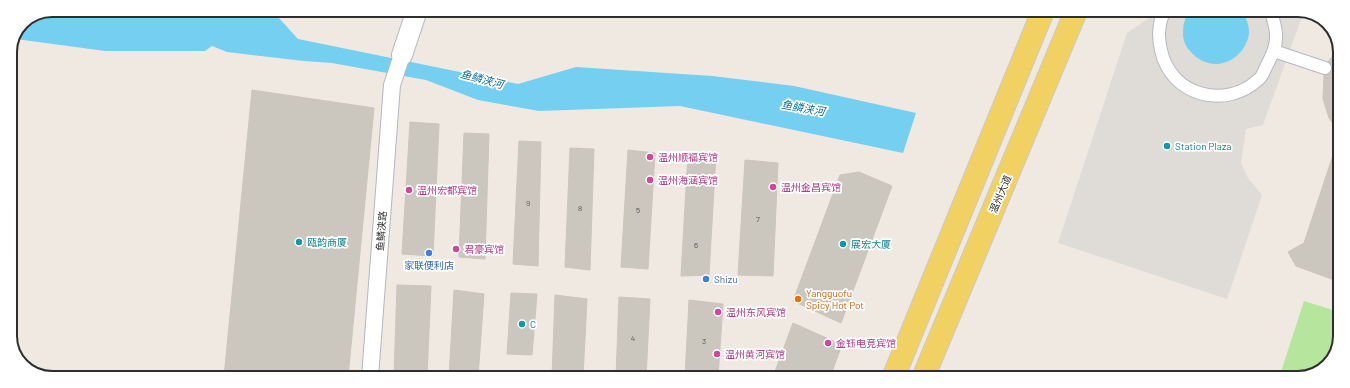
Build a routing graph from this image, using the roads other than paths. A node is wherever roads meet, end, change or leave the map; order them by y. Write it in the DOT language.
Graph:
graph roads {
  1 [pos="415,17"];
  2 [pos="1041,17"];
  3 [pos="1074,17"];
  4 [pos="1162,17"];
  5 [pos="1272,17"];
  6 [pos="1274,51"];
  7 [pos="402,55"];
  8 [pos="1325,68"];
  9 [pos="370,371"];
  10 [pos="896,371"];
  11 [pos="926,371"];
  1 -- 7 [label="street"];
  2 -- 10 [label="main road"];
  3 -- 11 [label="main road, 温州大道"];
  4 -- 6 [label="street"];
  5 -- 6 [label="street"];
  6 -- 8 [label="street"];
  7 -- 9 [label="street, 鱼鳞浃路"];
}
